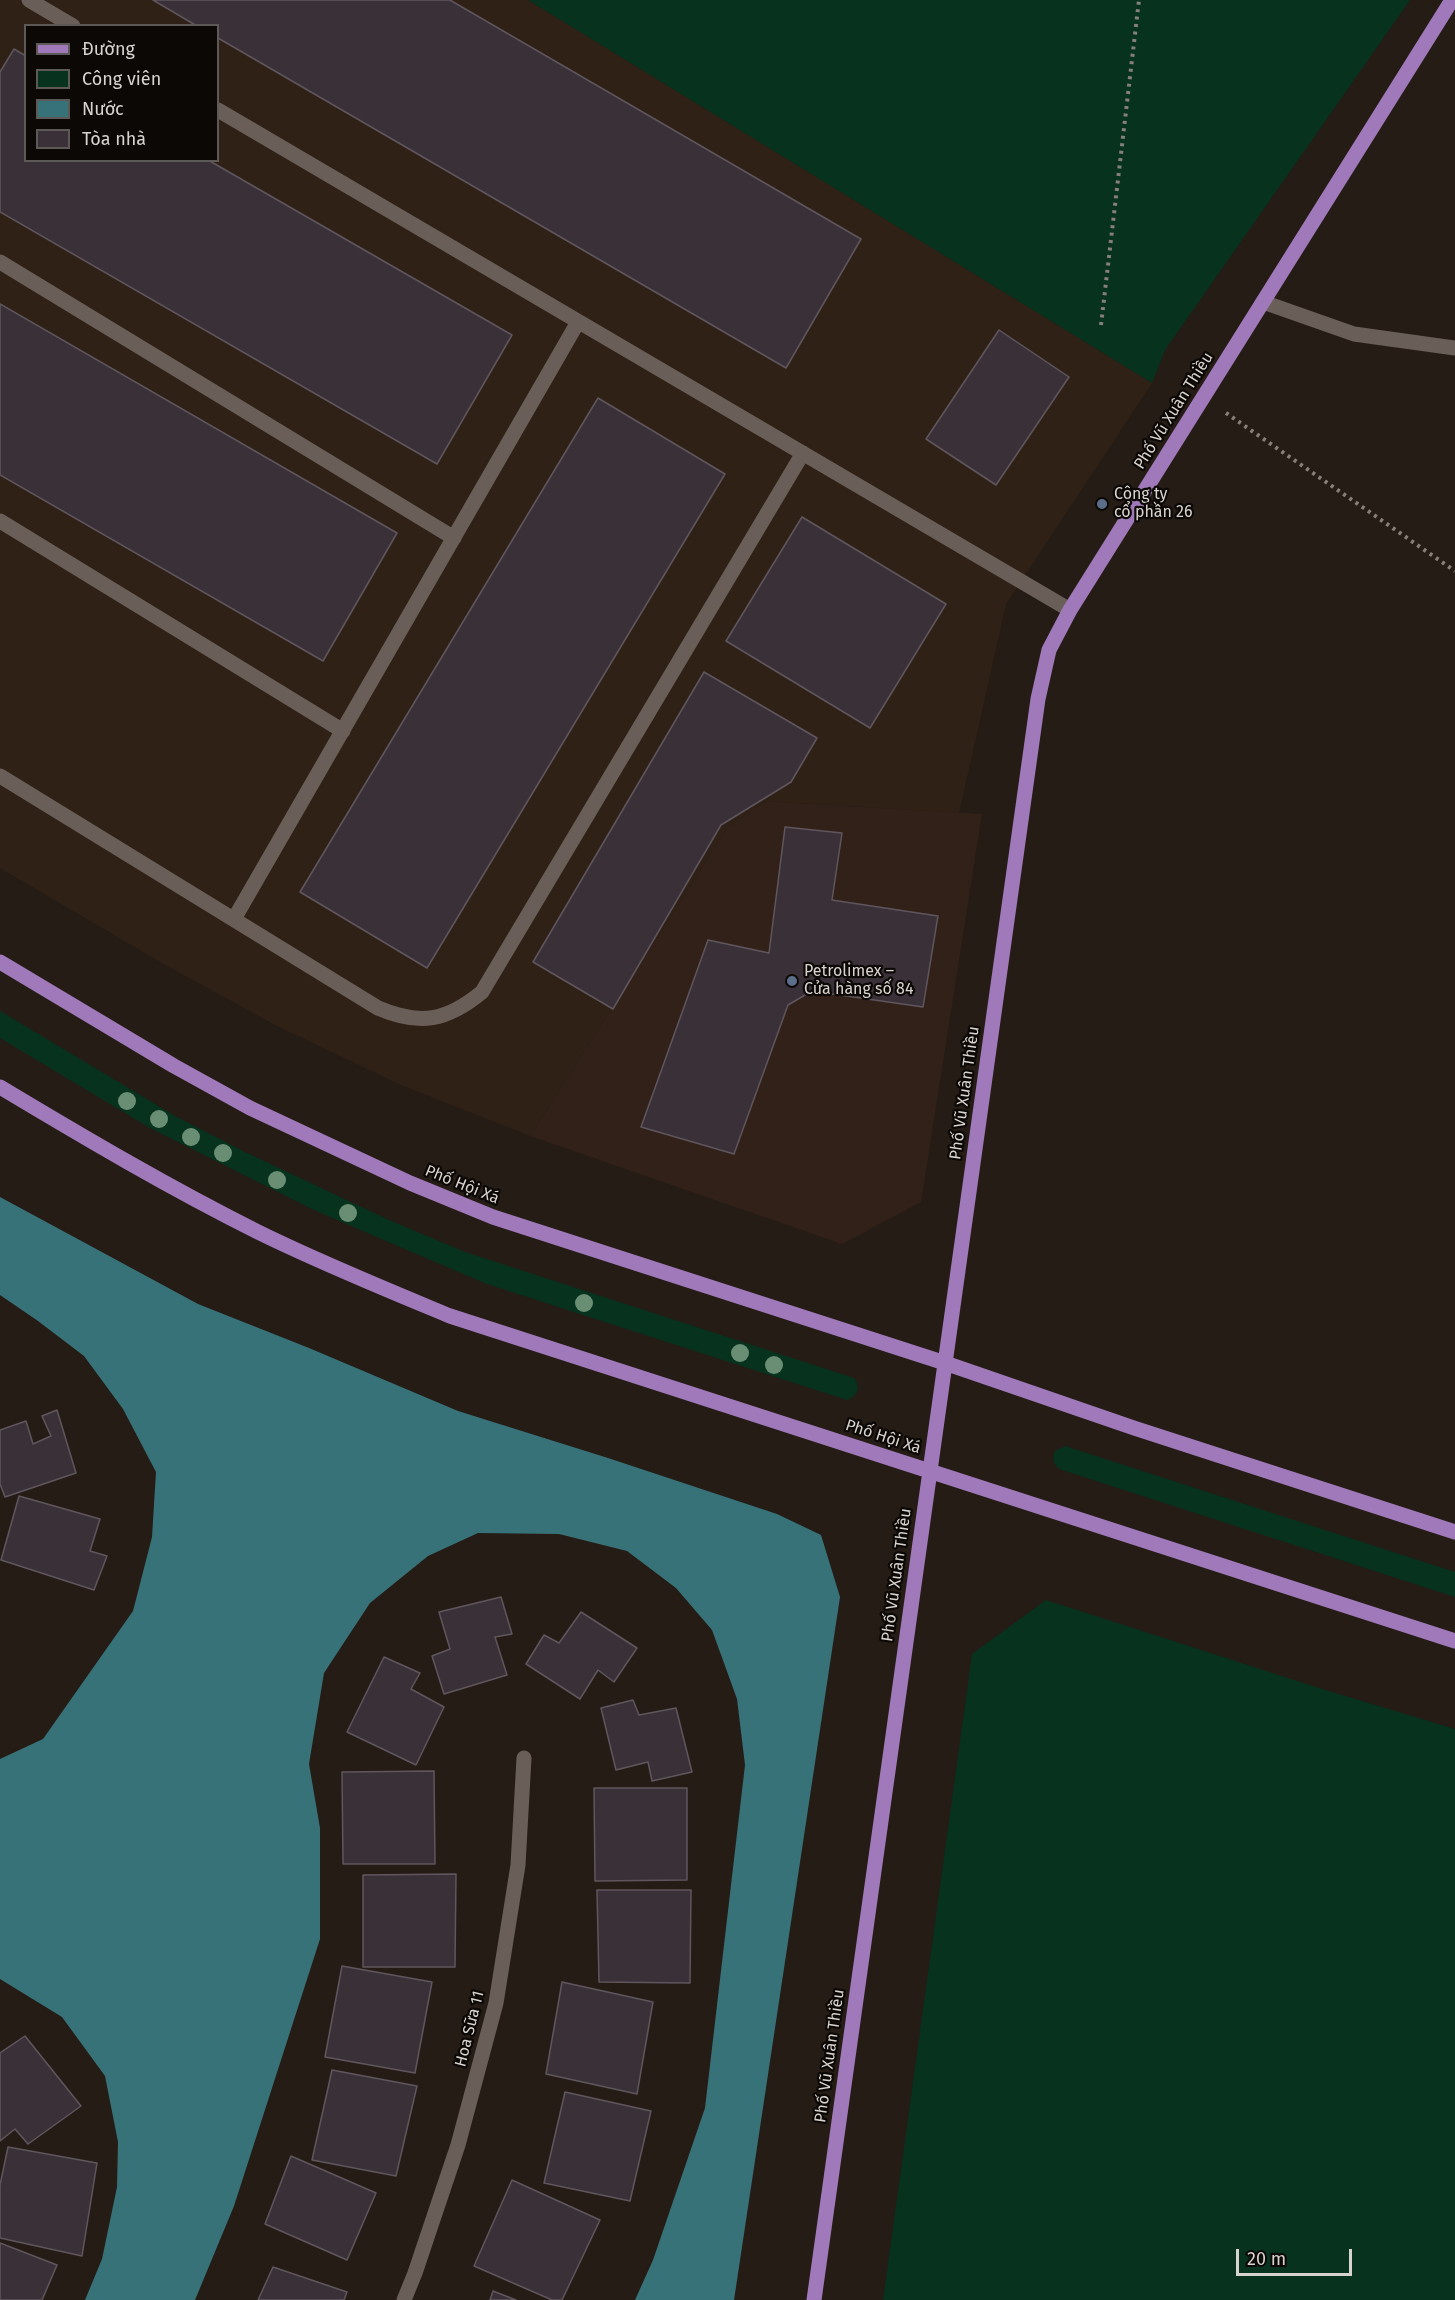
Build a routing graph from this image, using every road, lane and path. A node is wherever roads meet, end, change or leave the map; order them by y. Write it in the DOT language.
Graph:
graph roads {
  1 [pos="29,0"];
  2 [pos="1139,0"];
  3 [pos="1452,0"];
  4 [pos="70,24"];
  5 [pos="219,111"];
  6 [pos="0,262"];
  7 [pos="1263,302"];
  8 [pos="578,322"];
  9 [pos="1101,325"];
  10 [pos="1455,348"];
  11 [pos="1203,398"];
  12 [pos="803,453"];
  13 [pos="0,521"];
  14 [pos="454,538"];
  15 [pos="1455,571"];
  16 [pos="1070,610"];
  17 [pos="343,731"];
  18 [pos="0,776"];
  19 [pos="234,919"];
  20 [pos="0,962"];
  21 [pos="0,1087"];
  22 [pos="945,1364"];
  23 [pos="930,1470"];
  24 [pos="1455,1532"];
  25 [pos="1455,1641"];
  26 [pos="524,1758"];
  27 [pos="404,2300"];
  28 [pos="814,2300"];
  1 -- 4 [label="street"];
  2 -- 9 [label="path"];
  3 -- 7 [label="main road, Phố Vũ Xuân Thiều"];
  5 -- 8 [label="street"];
  6 -- 14 [label="street"];
  7 -- 10 [label="street"];
  7 -- 11 [label="main road, Phố Vũ Xuân Thiều"];
  8 -- 12 [label="street"];
  8 -- 14 [label="street"];
  11 -- 15 [label="path"];
  11 -- 16 [label="main road, Phố Vũ Xuân Thiều"];
  12 -- 16 [label="street"];
  12 -- 19 [label="street"];
  13 -- 17 [label="street"];
  14 -- 17 [label="street"];
  16 -- 22 [label="main road, Phố Vũ Xuân Thiều"];
  17 -- 19 [label="street"];
  18 -- 19 [label="street"];
  20 -- 22 [label="main road, Phố Hội Xá"];
  21 -- 23 [label="main road, Phố Hội Xá"];
  22 -- 23 [label="main road, Phố Vũ Xuân Thiều"];
  22 -- 24 [label="main road, Phố Hội Xá"];
  23 -- 25 [label="main road, Phố Hội Xá"];
  23 -- 28 [label="main road, Phố Vũ Xuân Thiều"];
  26 -- 27 [label="street, Hoa Sữa 11"];
}
